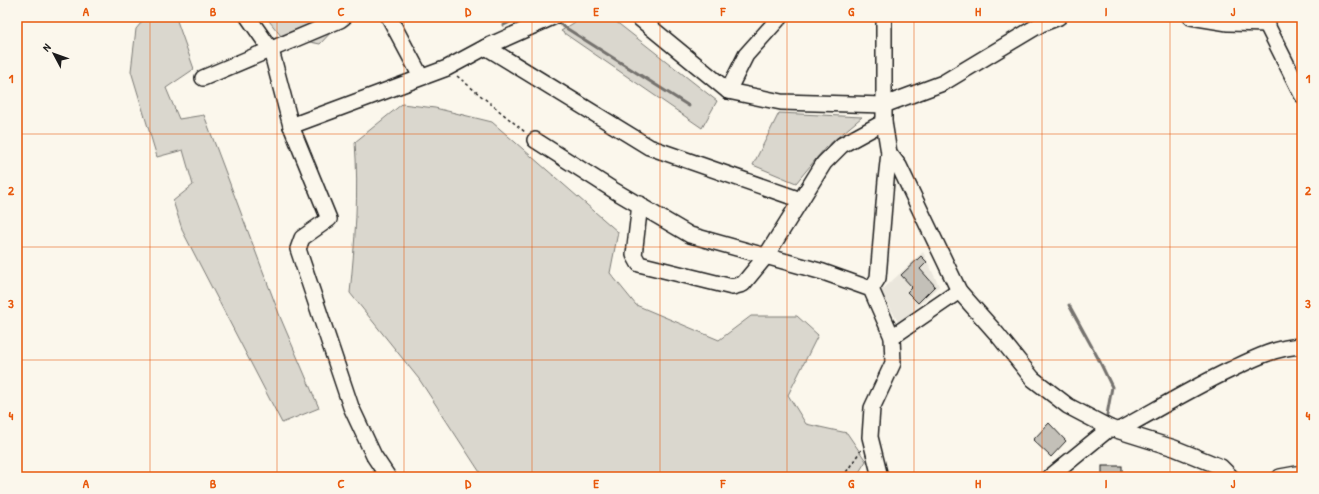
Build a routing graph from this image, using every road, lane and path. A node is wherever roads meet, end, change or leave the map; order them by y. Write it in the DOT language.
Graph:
graph roads {
  1 [pos="248,17"];
  2 [pos="344,17"];
  3 [pos="389,17"];
  4 [pos="553,17"];
  5 [pos="638,17"];
  6 [pos="780,17"];
  7 [pos="884,17"];
  8 [pos="1059,17"];
  9 [pos="1191,17"];
  10 [pos="1037,20"];
  11 [pos="1265,20"];
  12 [pos="486,47"];
  13 [pos="271,50"];
  14 [pos="447,68"];
  15 [pos="203,78"];
  16 [pos="421,78"];
  17 [pos="728,91"];
  18 [pos="1302,95"];
  19 [pos="884,105"];
  20 [pos="884,122"];
  21 [pos="291,126"];
  22 [pos="535,140"];
  23 [pos="889,153"];
  24 [pos="801,200"];
  25 [pos="640,204"];
  26 [pos="766,256"];
  27 [pos="871,289"];
  28 [pos="959,291"];
  29 [pos="892,337"];
  30 [pos="1302,346"];
  31 [pos="1115,429"];
  32 [pos="870,437"];
  33 [pos="1302,473"];
  34 [pos="388,477"];
  35 [pos="843,477"];
  36 [pos="880,477"];
  37 [pos="1050,477"];
  38 [pos="1231,477"];
  39 [pos="1280,477"];
  1 -- 13 [label="street"];
  2 -- 13 [label="street"];
  3 -- 16 [label="street"];
  4 -- 12 [label="street"];
  5 -- 17 [label="street"];
  6 -- 17 [label="street"];
  7 -- 19 [label="street"];
  8 -- 10 [label="street"];
  9 -- 11 [label="street"];
  10 -- 19 [label="street"];
  11 -- 18 [label="street"];
  12 -- 14 [label="street"];
  12 -- 24 [label="street"];
  13 -- 15 [label="street"];
  13 -- 21 [label="street"];
  14 -- 16 [label="street"];
  14 -- 22 [label="path"];
  16 -- 21 [label="street"];
  17 -- 19 [label="street"];
  19 -- 20 [label="street"];
  20 -- 23 [label="street"];
  20 -- 24 [label="street"];
  21 -- 34 [label="street"];
  22 -- 25 [label="street"];
  23 -- 27 [label="street"];
  23 -- 28 [label="street"];
  24 -- 26 [label="street"];
  25 -- 26 [label="street"];
  25 -- 26 [label="street"];
  26 -- 27 [label="street"];
  27 -- 29 [label="street"];
  28 -- 29 [label="street"];
  28 -- 31 [label="street"];
  29 -- 32 [label="street"];
  30 -- 31 [label="street"];
  31 -- 37 [label="street"];
  31 -- 38 [label="street"];
  32 -- 35 [label="path"];
  32 -- 36 [label="street"];
  33 -- 39 [label="street"];
}
